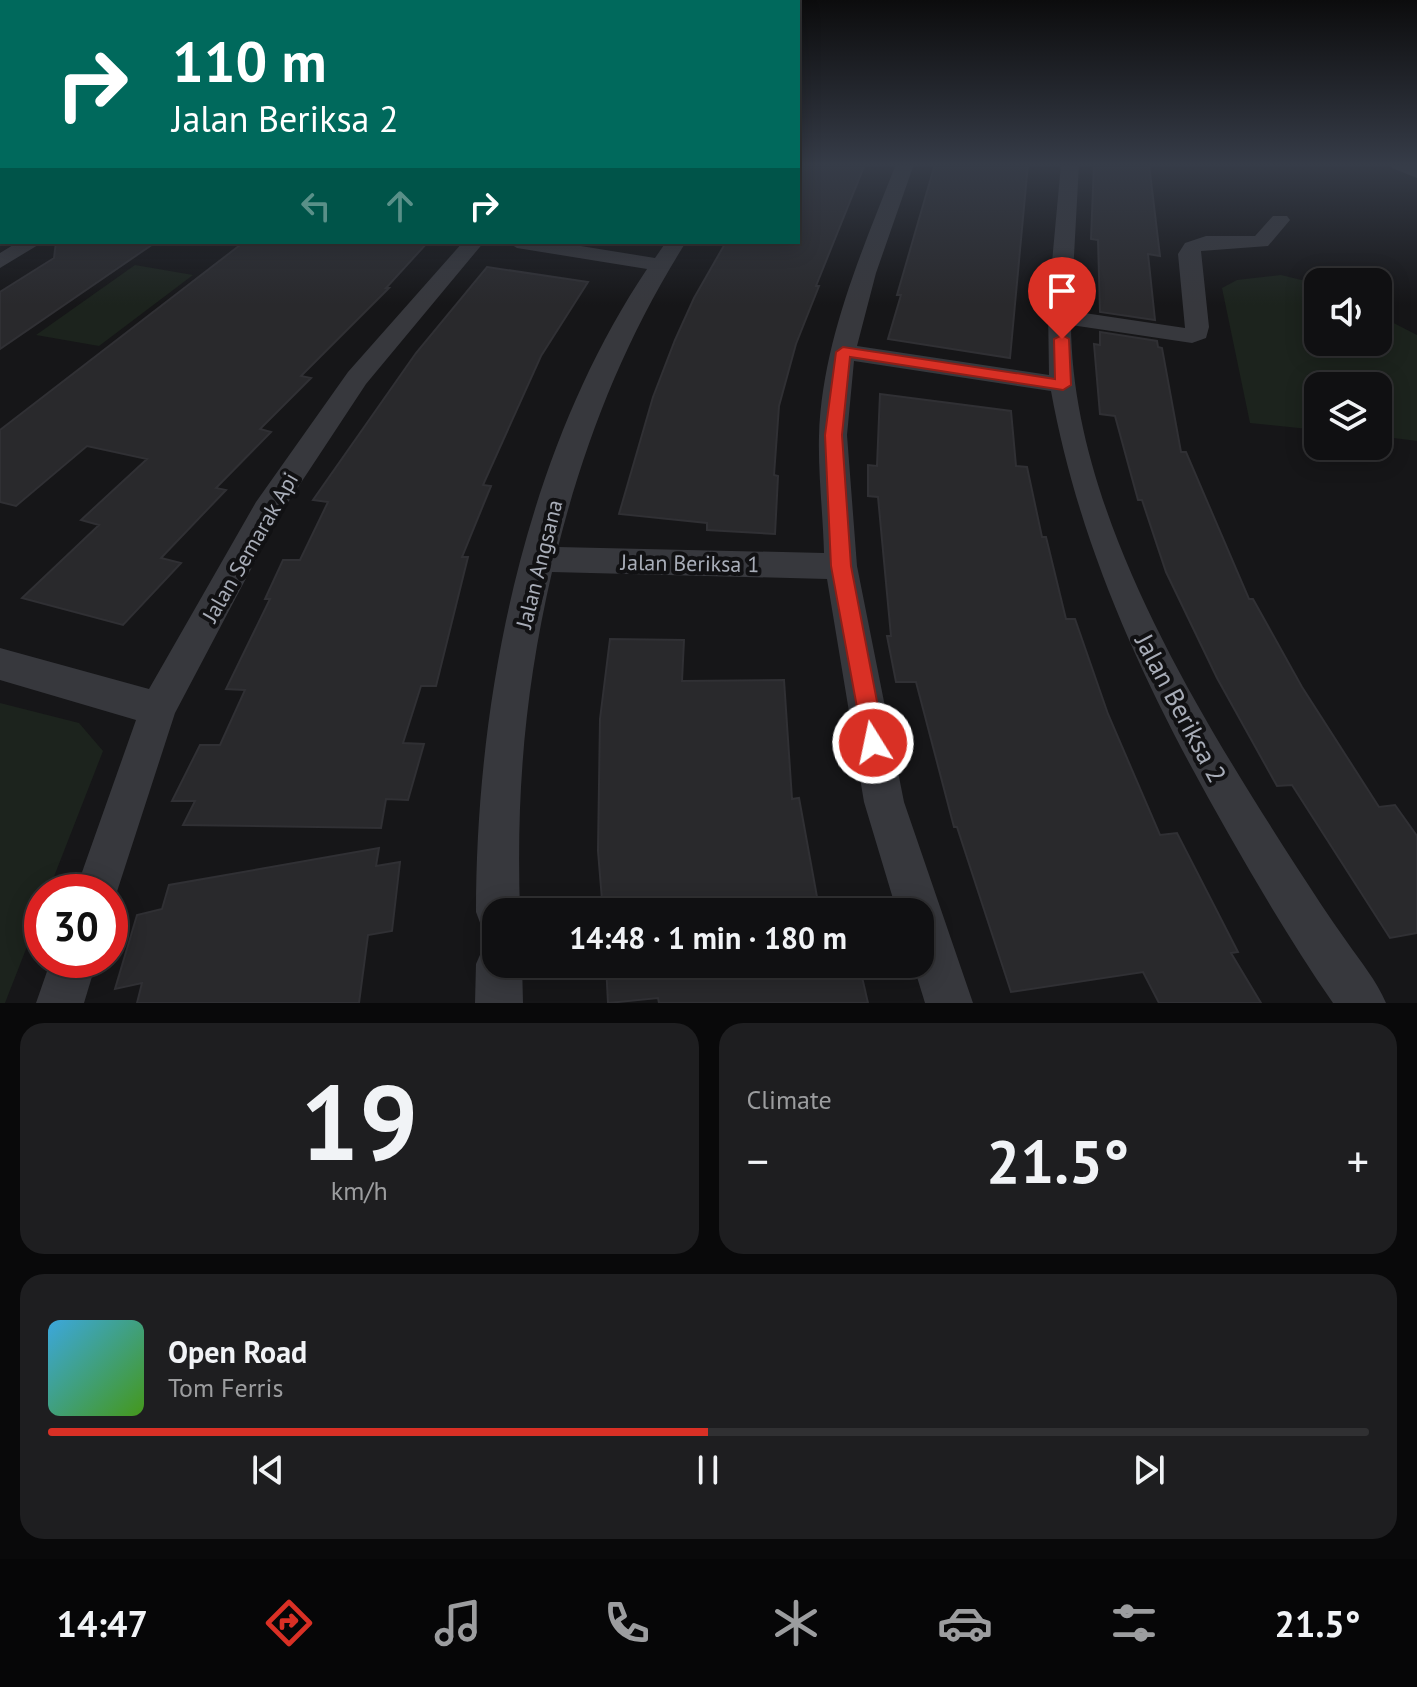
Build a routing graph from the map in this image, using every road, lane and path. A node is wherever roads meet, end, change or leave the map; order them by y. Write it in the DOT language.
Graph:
graph roads {
  1 [pos="888,211"];
  2 [pos="1067,211"];
  3 [pos="1280,220"];
  4 [pos="30,244"];
  5 [pos="472,244"];
  6 [pos="544,244"];
  7 [pos="668,253"];
  8 [pos="0,262"];
  9 [pos="1061,316"];
  10 [pos="843,352"];
  11 [pos="1063,385"];
  12 [pos="538,559"];
  13 [pos="841,566"];
  14 [pos="0,664"];
  15 [pos="158,709"];
  16 [pos="103,874"];
  17 [pos="498,898"];
  18 [pos="915,898"];
  19 [pos="934,956"];
  20 [pos="68,978"];
  21 [pos="499,978"];
  22 [pos="60,1003"];
  23 [pos="499,1003"];
  24 [pos="949,1003"];
  25 [pos="1362,1003"];
  1 -- 10 [label="street"];
  2 -- 9 [label="street, Jalan Beriksa 2"];
  3 -- 9 [label="street"];
  4 -- 8 [label="street"];
  5 -- 15 [label="street, Jalan Semarak Api"];
  6 -- 7 [label="street"];
  7 -- 12 [label="street, Jalan Angsana"];
  9 -- 11 [label="street, Jalan Beriksa 2"];
  10 -- 11 [label="street"];
  10 -- 13 [label="street"];
  11 -- 25 [label="street, Jalan Beriksa 2"];
  12 -- 13 [label="street, Jalan Beriksa 1"];
  12 -- 17 [label="street, Jalan Angsana"];
  13 -- 18 [label="street"];
  14 -- 15 [label="street"];
  15 -- 16 [label="street, Jalan Semarak Api"];
  19 -- 24 [label="street"];
  20 -- 22 [label="street"];
  21 -- 23 [label="street"];
}
